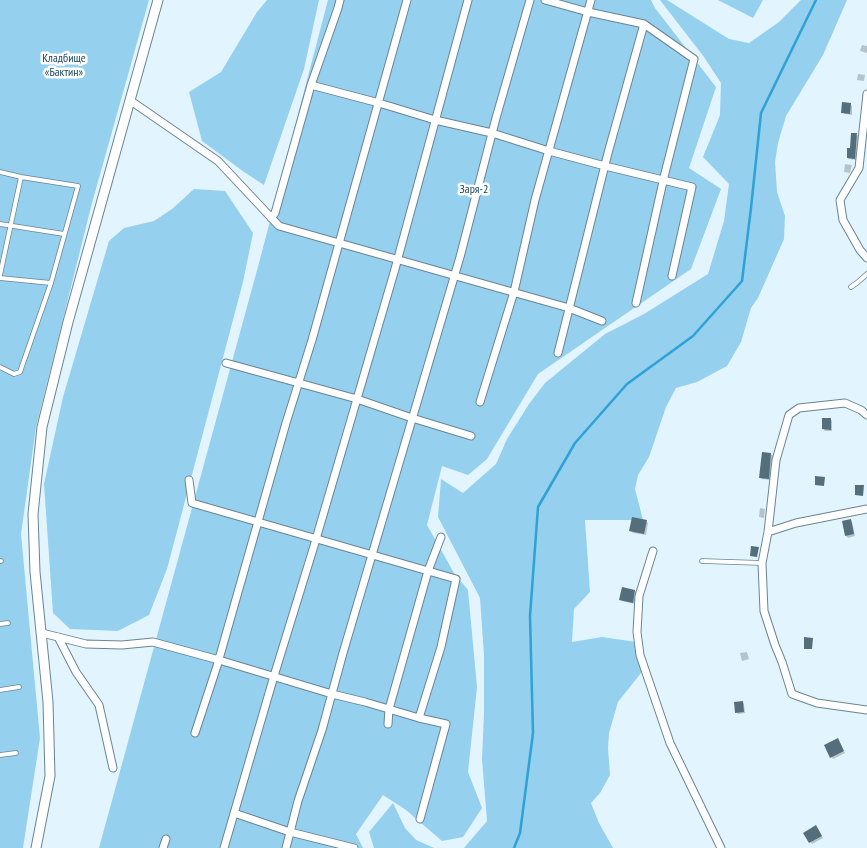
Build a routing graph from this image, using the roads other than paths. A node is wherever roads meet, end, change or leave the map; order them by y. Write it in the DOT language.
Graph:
graph roads {
  1 [pos="158,0"];
  2 [pos="340,0"];
  3 [pos="407,0"];
  4 [pos="468,0"];
  5 [pos="530,0"];
  6 [pos="545,0"];
  7 [pos="591,0"];
  8 [pos="588,12"];
  9 [pos="644,24"];
  10 [pos="311,85"];
  11 [pos="867,94"];
  12 [pos="131,101"];
  13 [pos="379,103"];
  14 [pos="435,120"];
  15 [pos="492,134"];
  16 [pos="549,151"];
  17 [pos="605,166"];
  18 [pos="0,172"];
  19 [pos="21,177"];
  20 [pos="664,180"];
  21 [pos="271,218"];
  22 [pos="0,224"];
  23 [pos="10,226"];
  24 [pos="64,234"];
  25 [pos="339,243"];
  26 [pos="867,258"];
  27 [pos="397,260"];
  28 [pos="867,274"];
  29 [pos="454,275"];
  30 [pos="0,276"];
  31 [pos="672,276"];
  32 [pos="51,282"];
  33 [pos="851,287"];
  34 [pos="514,292"];
  35 [pos="636,303"];
  36 [pos="569,308"];
  37 [pos="602,320"];
  38 [pos="558,353"];
  39 [pos="226,364"];
  40 [pos="0,367"];
  41 [pos="299,383"];
  42 [pos="357,399"];
  43 [pos="480,402"];
  44 [pos="867,415"];
  45 [pos="412,418"];
  46 [pos="471,436"];
  47 [pos="189,480"];
  48 [pos="867,509"];
  49 [pos="258,521"];
  50 [pos="768,532"];
  51 [pos="441,537"];
  52 [pos="316,538"];
  53 [pos="653,551"];
  54 [pos="372,554"];
  55 [pos="702,562"];
  56 [pos="762,563"];
  57 [pos="428,572"];
  58 [pos="8,623"];
  59 [pos="0,624"];
  60 [pos="42,633"];
  61 [pos="58,637"];
  62 [pos="219,660"];
  63 [pos="274,676"];
  64 [pos="19,687"];
  65 [pos="0,690"];
  66 [pos="332,694"];
  67 [pos="389,709"];
  68 [pos="867,710"];
  69 [pos="419,718"];
  70 [pos="388,724"];
  71 [pos="195,733"];
  72 [pos="16,753"];
  73 [pos="0,755"];
  74 [pos="113,768"];
  75 [pos="234,813"];
  76 [pos="420,819"];
  77 [pos="290,832"];
  78 [pos="166,839"];
  79 [pos="350,847"];
  80 [pos="36,848"];
  81 [pos="163,848"];
  82 [pos="224,848"];
  83 [pos="286,848"];
  84 [pos="721,848"];
  1 -- 12 [label="street"];
  2 -- 10 [label="street"];
  3 -- 13 [label="street"];
  4 -- 14 [label="street"];
  5 -- 15 [label="street"];
  6 -- 8 [label="street"];
  7 -- 8 [label="street"];
  8 -- 9 [label="street"];
  8 -- 16 [label="street"];
  9 -- 17 [label="street"];
  9 -- 20 [label="street"];
  10 -- 13 [label="street"];
  10 -- 21 [label="street"];
  11 -- 26 [label="street"];
  12 -- 21 [label="street"];
  12 -- 60 [label="street"];
  13 -- 14 [label="street"];
  13 -- 25 [label="street"];
  14 -- 15 [label="street"];
  14 -- 27 [label="street"];
  15 -- 16 [label="street"];
  15 -- 29 [label="street"];
  16 -- 17 [label="street"];
  16 -- 34 [label="street"];
  17 -- 20 [label="street"];
  17 -- 36 [label="street"];
  18 -- 19 [label="lane"];
  19 -- 23 [label="lane"];
  19 -- 24 [label="lane"];
  20 -- 31 [label="street"];
  20 -- 35 [label="street"];
  21 -- 25 [label="street"];
  22 -- 23 [label="lane"];
  23 -- 24 [label="lane"];
  23 -- 30 [label="lane"];
  24 -- 32 [label="lane"];
  25 -- 27 [label="street"];
  25 -- 41 [label="street"];
  27 -- 29 [label="street"];
  27 -- 42 [label="street"];
  28 -- 33 [label="lane"];
  29 -- 34 [label="street"];
  29 -- 45 [label="street"];
  30 -- 32 [label="lane"];
  32 -- 40 [label="lane"];
  34 -- 36 [label="street"];
  34 -- 43 [label="street"];
  36 -- 37 [label="street"];
  36 -- 38 [label="street"];
  39 -- 41 [label="street"];
  41 -- 42 [label="street"];
  41 -- 49 [label="street"];
  42 -- 45 [label="street"];
  42 -- 52 [label="street"];
  44 -- 50 [label="street"];
  45 -- 46 [label="street"];
  45 -- 54 [label="street"];
  47 -- 49 [label="street"];
  48 -- 50 [label="street"];
  49 -- 52 [label="street"];
  49 -- 62 [label="street"];
  50 -- 56 [label="street"];
  51 -- 57 [label="street"];
  52 -- 54 [label="street"];
  52 -- 63 [label="street"];
  53 -- 84 [label="street"];
  54 -- 57 [label="street"];
  54 -- 66 [label="street"];
  55 -- 56 [label="lane"];
  56 -- 68 [label="street"];
  57 -- 67 [label="street"];
  57 -- 69 [label="street"];
  58 -- 59 [label="lane"];
  60 -- 61 [label="street"];
  60 -- 80 [label="street"];
  61 -- 62 [label="street"];
  61 -- 74 [label="street"];
  62 -- 63 [label="street"];
  62 -- 71 [label="street"];
  63 -- 66 [label="street"];
  63 -- 75 [label="street"];
  64 -- 65 [label="lane"];
  66 -- 67 [label="street"];
  66 -- 77 [label="street"];
  67 -- 69 [label="street"];
  67 -- 70 [label="street"];
  69 -- 76 [label="street"];
  72 -- 73 [label="lane"];
  75 -- 77 [label="street"];
  75 -- 82 [label="street"];
  77 -- 79 [label="street"];
  77 -- 83 [label="street"];
  78 -- 81 [label="street"];
}
